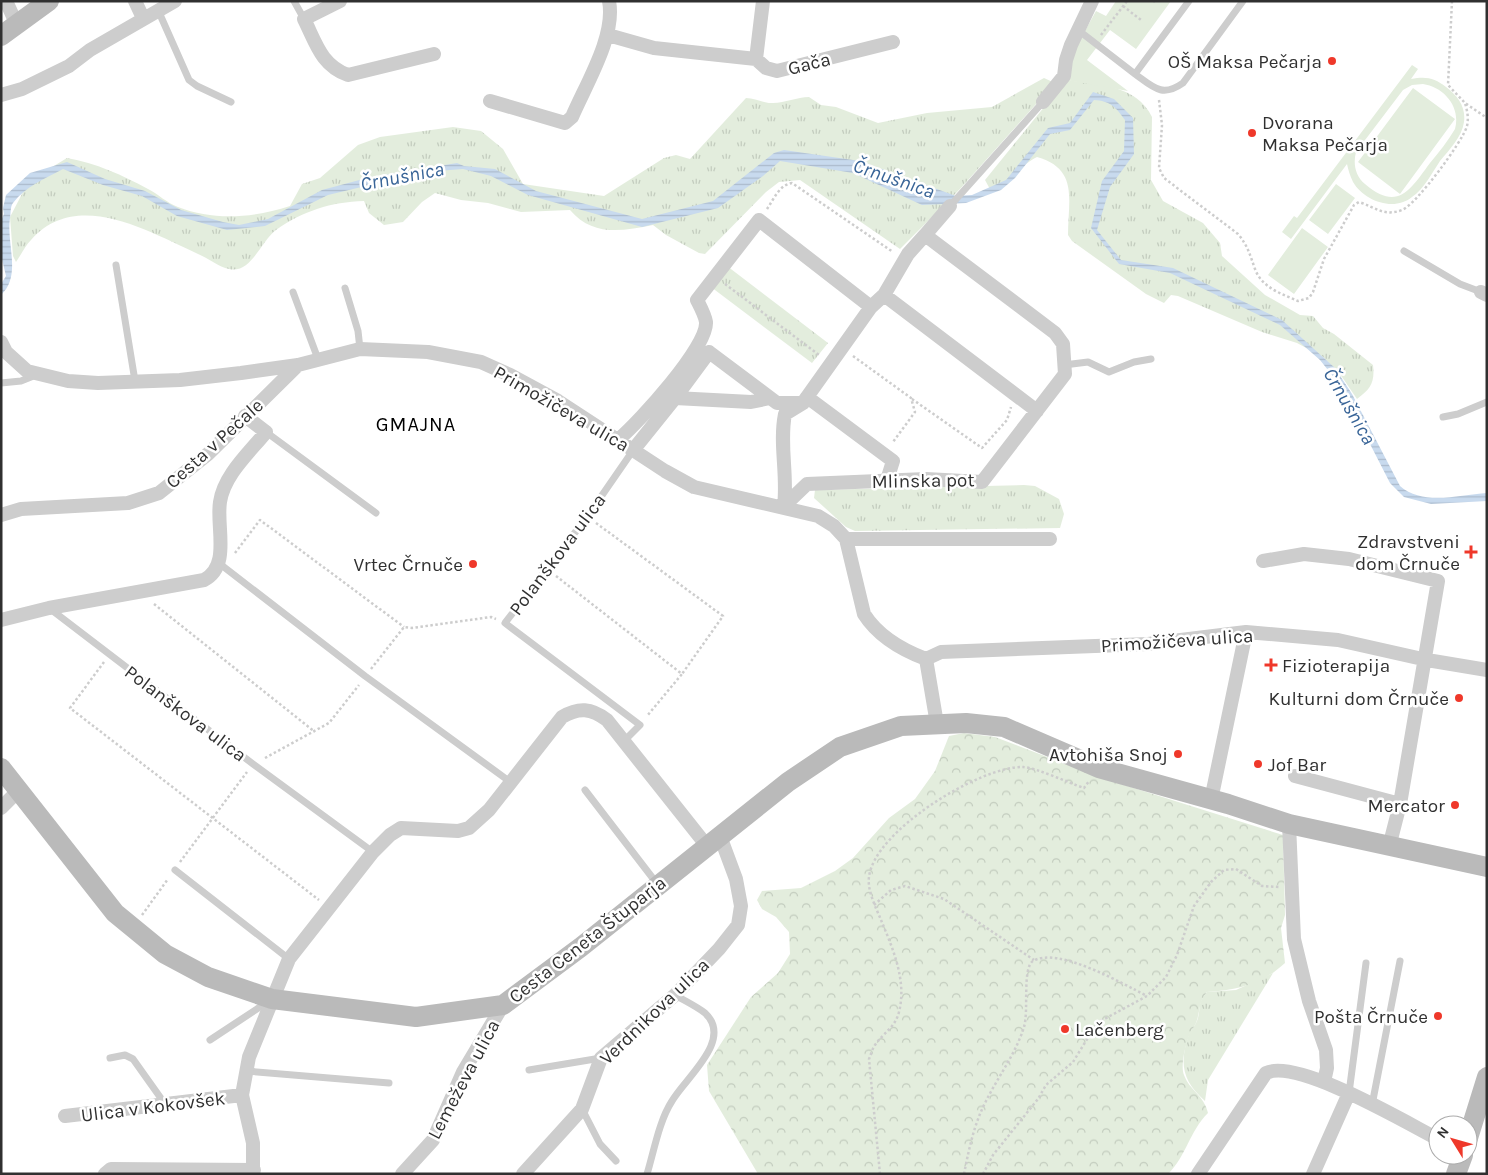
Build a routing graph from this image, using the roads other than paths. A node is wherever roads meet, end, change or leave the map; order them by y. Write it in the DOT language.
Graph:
graph roads {
  1 [pos="6,1"];
  2 [pos="49,1"];
  3 [pos="135,1"];
  4 [pos="175,1"];
  5 [pos="294,1"];
  6 [pos="340,1"];
  7 [pos="608,1"];
  8 [pos="763,1"];
  9 [pos="1092,1"];
  10 [pos="1189,1"];
  11 [pos="1243,1"];
  12 [pos="158,10"];
  13 [pos="143,18"];
  14 [pos="304,19"];
  15 [pos="9,30"];
  16 [pos="1078,30"];
  17 [pos="608,35"];
  18 [pos="893,42"];
  19 [pos="434,54"];
  20 [pos="756,59"];
  21 [pos="1135,74"];
  22 [pos="1,94"];
  23 [pos="490,101"];
  24 [pos="231,102"];
  25 [pos="1043,102"];
  26 [pos="950,206"];
  27 [pos="925,235"];
  28 [pos="1404,251"];
  29 [pos="116,264"];
  30 [pos="345,288"];
  31 [pos="293,292"];
  32 [pos="1484,293"];
  33 [pos="884,296"];
  34 [pos="871,307"];
  35 [pos="1,342"];
  36 [pos="704,348"];
  37 [pos="360,349"];
  38 [pos="318,359"];
  39 [pos="1151,359"];
  40 [pos="1063,365"];
  41 [pos="298,366"];
  42 [pos="37,375"];
  43 [pos="135,381"];
  44 [pos="1,383"];
  45 [pos="676,398"];
  46 [pos="770,398"];
  47 [pos="805,400"];
  48 [pos="1487,402"];
  49 [pos="1037,411"];
  50 [pos="245,416"];
  51 [pos="1443,417"];
  52 [pos="266,432"];
  53 [pos="619,439"];
  54 [pos="634,449"];
  55 [pos="887,480"];
  56 [pos="784,506"];
  57 [pos="376,513"];
  58 [pos="1,515"];
  59 [pos="846,539"];
  60 [pos="1050,540"];
  61 [pos="1263,561"];
  62 [pos="222,565"];
  63 [pos="49,608"];
  64 [pos="1,620"];
  65 [pos="1246,632"];
  66 [pos="926,659"];
  67 [pos="1427,660"];
  68 [pos="1487,670"];
  69 [pos="937,724"];
  70 [pos="624,741"];
  71 [pos="1,768"];
  72 [pos="1295,776"];
  73 [pos="509,781"];
  74 [pos="18,790"];
  75 [pos="585,790"];
  76 [pos="1211,800"];
  77 [pos="1400,804"];
  78 [pos="1,808"];
  79 [pos="1289,824"];
  80 [pos="714,841"];
  81 [pos="1389,847"];
  82 [pos="373,852"];
  83 [pos="1487,867"];
  84 [pos="175,870"];
  85 [pos="658,886"];
  86 [pos="289,959"];
  87 [pos="1400,961"];
  88 [pos="1366,963"];
  89 [pos="675,995"];
  90 [pos="272,999"];
  91 [pos="502,1005"];
  92 [pos="210,1040"];
  93 [pos="110,1058"];
  94 [pos="601,1058"];
  95 [pos="529,1070"];
  96 [pos="246,1071"];
  97 [pos="1487,1077"];
  98 [pos="1324,1082"];
  99 [pos="389,1084"];
  100 [pos="1349,1093"];
  101 [pos="242,1095"];
  102 [pos="165,1104"];
  103 [pos="1372,1105"];
  104 [pos="582,1109"];
  105 [pos="1475,1115"];
  106 [pos="65,1116"];
  107 [pos="1428,1134"];
  108 [pos="616,1161"];
  109 [pos="254,1172"];
  110 [pos="105,1174"];
  111 [pos="402,1174"];
  112 [pos="523,1174"];
  113 [pos="646,1174"];
  114 [pos="1198,1174"];
  115 [pos="1313,1174"];
  1 -- 15 [label="street"];
  2 -- 15 [label="street"];
  3 -- 13 [label="street"];
  4 -- 12 [label="street"];
  5 -- 14 [label="lane"];
  6 -- 14 [label="street"];
  7 -- 17 [label="street"];
  8 -- 20 [label="street"];
  9 -- 16 [label="street"];
  10 -- 21 [label="lane"];
  11 -- 21 [label="lane"];
  12 -- 13 [label="street"];
  12 -- 24 [label="lane"];
  13 -- 22 [label="street"];
  14 -- 19 [label="street"];
  16 -- 21 [label="lane"];
  16 -- 25 [label="street"];
  17 -- 20 [label="street"];
  17 -- 23 [label="street"];
  18 -- 20 [label="street, Gača"];
  25 -- 26 [label="lane"];
  26 -- 27 [label="street"];
  27 -- 33 [label="street"];
  27 -- 40 [label="street, Mlinska pot"];
  28 -- 32 [label="lane"];
  29 -- 43 [label="lane"];
  30 -- 37 [label="lane"];
  31 -- 38 [label="lane"];
  33 -- 34 [label="street"];
  33 -- 49 [label="street"];
  34 -- 36 [label="street"];
  34 -- 47 [label="street"];
  35 -- 42 [label="street, Primožičeva ulica"];
  36 -- 45 [label="street"];
  36 -- 46 [label="street"];
  36 -- 53 [label="street"];
  37 -- 38 [label="street, Primožičeva ulica"];
  37 -- 53 [label="street, Primožičeva ulica"];
  38 -- 41 [label="street, Primožičeva ulica"];
  39 -- 40 [label="lane"];
  40 -- 49 [label="street, Mlinska pot"];
  41 -- 43 [label="street, Primožičeva ulica"];
  41 -- 50 [label="street, Cesta v Pečale"];
  42 -- 43 [label="street, Primožičeva ulica"];
  42 -- 44 [label="lane"];
  45 -- 46 [label="street"];
  45 -- 54 [label="street"];
  46 -- 47 [label="street"];
  47 -- 55 [label="street"];
  47 -- 56 [label="street"];
  48 -- 51 [label="lane"];
  49 -- 55 [label="street, Mlinska pot"];
  50 -- 52 [label="street"];
  50 -- 58 [label="street, Cesta v Pečale"];
  52 -- 57 [label="lane"];
  52 -- 62 [label="street"];
  53 -- 54 [label="street, Primožičeva ulica"];
  54 -- 56 [label="street, Primožičeva ulica"];
  54 -- 70 [label="lane, Polanškova ulica"];
  55 -- 56 [label="street, Mlinska pot"];
  56 -- 59 [label="street, Primožičeva ulica"];
  59 -- 60 [label="street"];
  59 -- 66 [label="street"];
  61 -- 67 [label="street"];
  62 -- 63 [label="street"];
  62 -- 73 [label="lane"];
  63 -- 64 [label="street"];
  63 -- 82 [label="lane, Polanškova ulica"];
  65 -- 66 [label="street, Primožičeva ulica"];
  65 -- 67 [label="street, Primožičeva ulica"];
  65 -- 76 [label="street"];
  66 -- 69 [label="street"];
  67 -- 68 [label="street, Primožičeva ulica"];
  67 -- 77 [label="street"];
  69 -- 76 [label="street, Cesta Ceneta Štuparja"];
  69 -- 80 [label="street, Cesta Ceneta Štuparja"];
  70 -- 73 [label="street"];
  70 -- 80 [label="street"];
  71 -- 74 [label="street, Cesta Ceneta Štuparja"];
  72 -- 77 [label="street"];
  73 -- 82 [label="street"];
  74 -- 78 [label="street"];
  74 -- 90 [label="street, Cesta Ceneta Štuparja"];
  75 -- 85 [label="lane"];
  76 -- 79 [label="street, Cesta Ceneta Štuparja"];
  77 -- 81 [label="street"];
  79 -- 81 [label="street, Cesta Ceneta Štuparja"];
  79 -- 98 [label="street"];
  80 -- 85 [label="street, Cesta Ceneta Štuparja"];
  80 -- 89 [label="street, Verdnikova ulica"];
  81 -- 83 [label="street, Cesta Ceneta Štuparja"];
  82 -- 86 [label="street"];
  84 -- 86 [label="lane"];
  85 -- 91 [label="street, Cesta Ceneta Štuparja"];
  86 -- 90 [label="street"];
  87 -- 103 [label="lane"];
  88 -- 100 [label="lane"];
  89 -- 94 [label="street, Verdnikova ulica"];
  89 -- 113 [label="lane"];
  90 -- 91 [label="street, Cesta Ceneta Štuparja"];
  90 -- 92 [label="lane"];
  90 -- 96 [label="street, Ulica v Kokovšek"];
  91 -- 111 [label="street, Lemeževa ulica"];
  93 -- 102 [label="lane"];
  94 -- 95 [label="lane"];
  94 -- 104 [label="street, Verdnikova ulica"];
  96 -- 99 [label="lane"];
  96 -- 101 [label="street, Ulica v Kokovšek"];
  97 -- 105 [label="street"];
  98 -- 100 [label="street"];
  98 -- 114 [label="street"];
  100 -- 103 [label="street"];
  100 -- 115 [label="street"];
  101 -- 102 [label="street, Ulica v Kokovšek"];
  101 -- 109 [label="street, Ulica v Kokovšek"];
  102 -- 106 [label="street, Ulica v Kokovšek"];
  103 -- 107 [label="street"];
  104 -- 108 [label="lane"];
  104 -- 112 [label="street, Verdnikova ulica"];
  109 -- 110 [label="street, Ulica v Kokovšek"];
}
